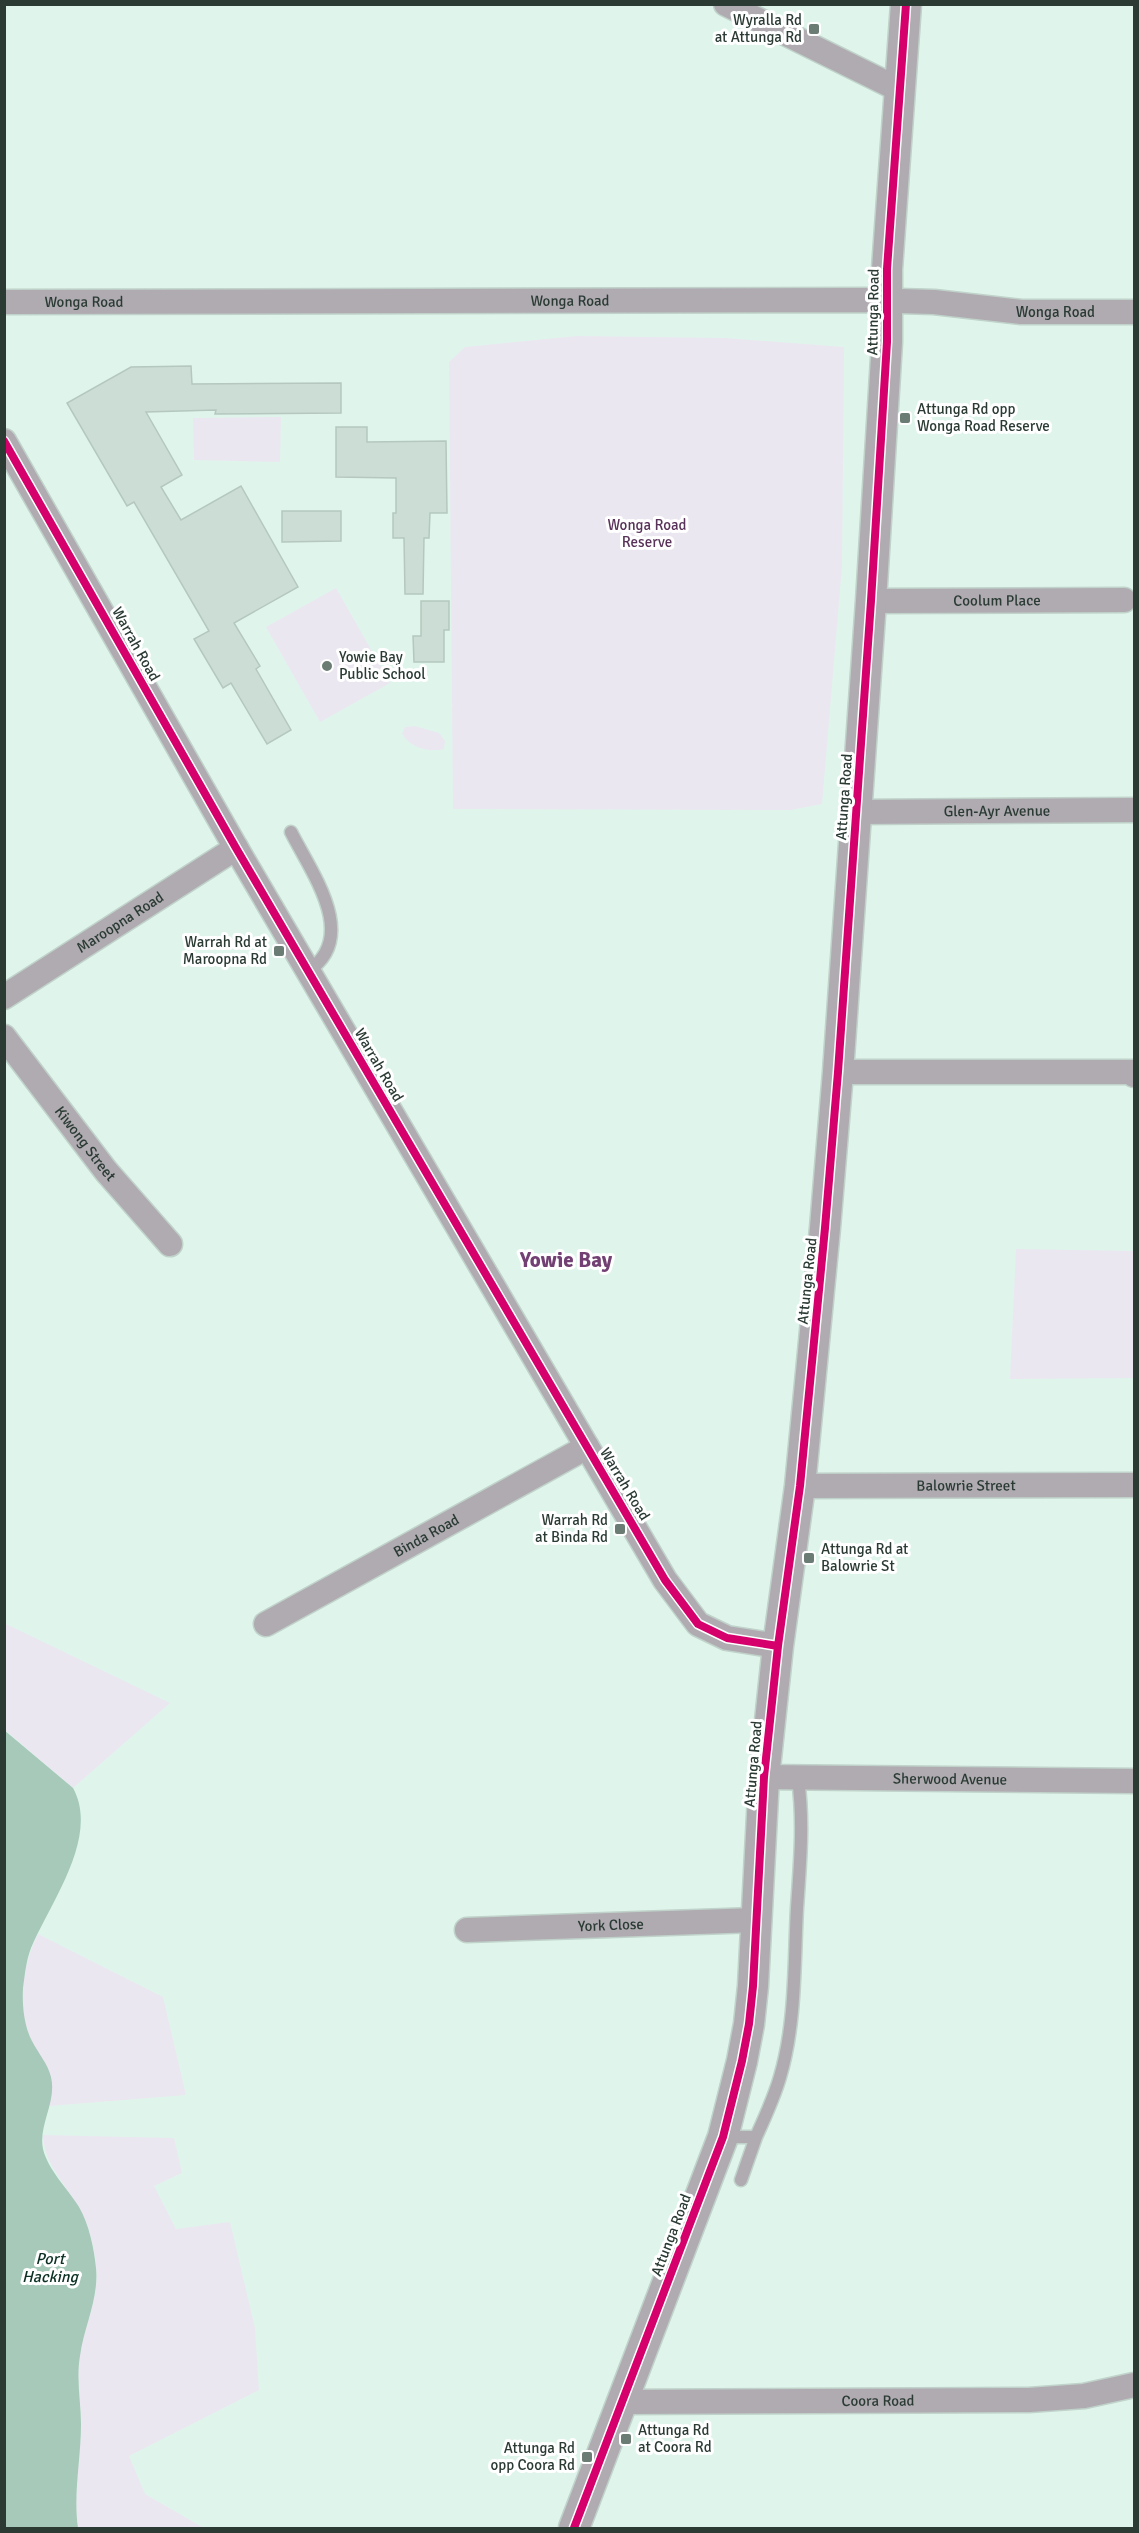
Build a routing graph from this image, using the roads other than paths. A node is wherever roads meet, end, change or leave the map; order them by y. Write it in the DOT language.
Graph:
graph roads {
  1 [pos="726,4"];
  2 [pos="906,4"];
  3 [pos="900,90"];
  4 [pos="887,300"];
  5 [pos="4,302"];
  6 [pos="1134,312"];
  7 [pos="4,441"];
  8 [pos="1124,600"];
  9 [pos="871,601"];
  10 [pos="1134,810"];
  11 [pos="857,812"];
  12 [pos="291,832"];
  13 [pos="236,848"];
  14 [pos="308,971"];
  15 [pos="4,997"];
  16 [pos="4,1037"];
  17 [pos="838,1072"];
  18 [pos="1134,1075"];
  19 [pos="170,1244"];
  20 [pos="586,1447"];
  21 [pos="1134,1485"];
  22 [pos="800,1486"];
  23 [pos="266,1624"];
  24 [pos="778,1646"];
  25 [pos="764,1777"];
  26 [pos="798,1779"];
  27 [pos="1134,1781"];
  28 [pos="756,1920"];
  29 [pos="467,1930"];
  30 [pos="723,2137"];
  31 [pos="756,2137"];
  32 [pos="741,2180"];
  33 [pos="1134,2385"];
  34 [pos="622,2402"];
  35 [pos="574,2529"];
  1 -- 3 [label="street"];
  2 -- 3 [label="street, Attunga Road"];
  3 -- 4 [label="street, Attunga Road"];
  4 -- 5 [label="street, Wonga Road"];
  4 -- 6 [label="street, Wonga Road"];
  4 -- 9 [label="street, Attunga Road"];
  7 -- 13 [label="street, Warrah Road"];
  8 -- 9 [label="street, Coolum Place"];
  9 -- 11 [label="street, Attunga Road"];
  10 -- 11 [label="street, Glen-Ayr Avenue"];
  11 -- 17 [label="street, Attunga Road"];
  12 -- 14 [label="lane"];
  13 -- 14 [label="street, Warrah Road"];
  13 -- 15 [label="street, Maroopna Road"];
  14 -- 20 [label="street, Warrah Road"];
  16 -- 19 [label="street, Kiwong Street"];
  17 -- 18 [label="street"];
  17 -- 22 [label="street, Attunga Road"];
  20 -- 23 [label="street, Binda Road"];
  20 -- 24 [label="street, Warrah Road"];
  21 -- 22 [label="street, Balowrie Street"];
  22 -- 24 [label="street, Attunga Road"];
  24 -- 25 [label="street, Attunga Road"];
  25 -- 26 [label="street, Sherwood Avenue"];
  25 -- 28 [label="street, Attunga Road"];
  26 -- 27 [label="street, Sherwood Avenue"];
  26 -- 31 [label="lane"];
  28 -- 29 [label="street, York Close"];
  28 -- 30 [label="street, Attunga Road"];
  30 -- 31 [label="lane"];
  30 -- 34 [label="street, Attunga Road"];
  31 -- 32 [label="lane"];
  33 -- 34 [label="street, Coora Road"];
  34 -- 35 [label="street, Attunga Road"];
}
